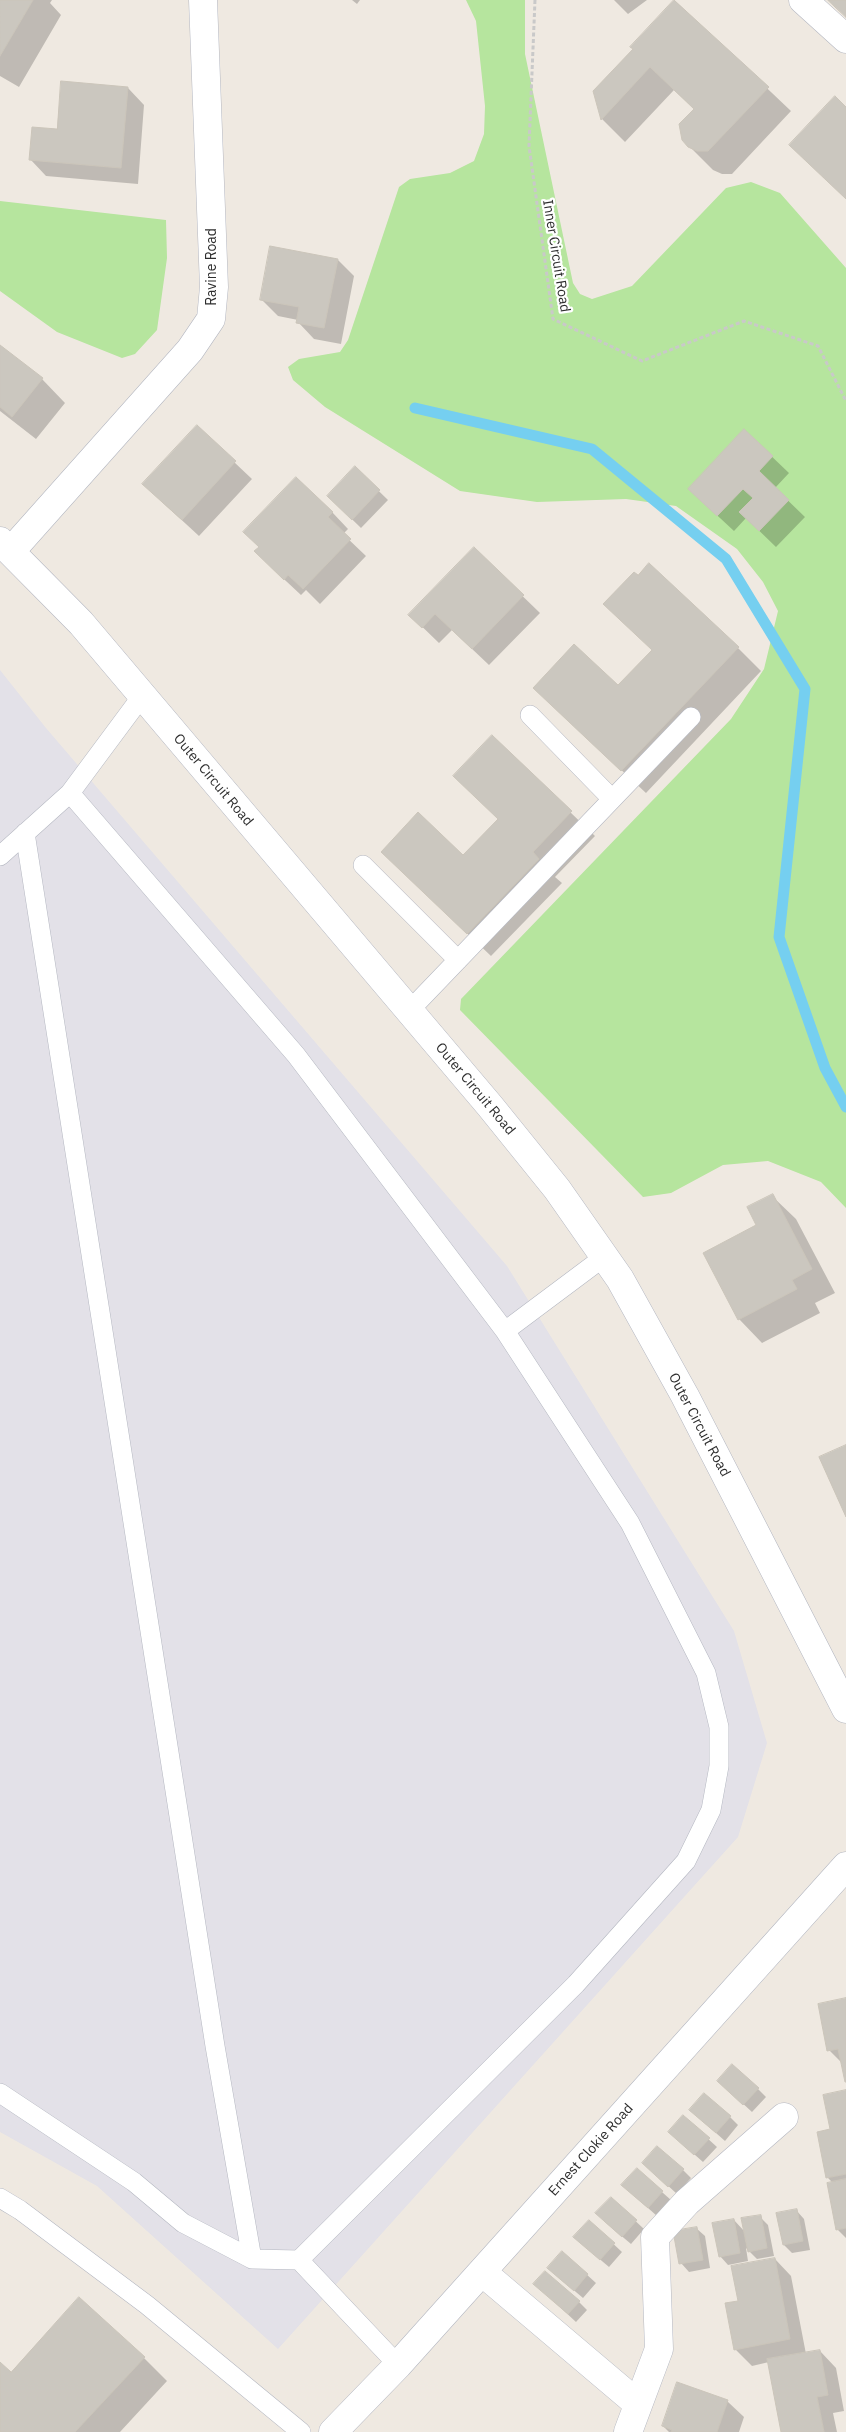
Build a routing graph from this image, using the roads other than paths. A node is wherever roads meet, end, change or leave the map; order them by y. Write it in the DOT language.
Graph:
graph roads {
  1 [pos="203,0"];
  2 [pos="803,0"];
  3 [pos="846,39"];
  4 [pos="6,546"];
  5 [pos="142,696"];
  6 [pos="530,715"];
  7 [pos="691,717"];
  8 [pos="70,793"];
  9 [pos="612,799"];
  10 [pos="25,833"];
  11 [pos="0,856"];
  12 [pos="363,865"];
  13 [pos="458,960"];
  14 [pos="409,1011"];
  15 [pos="604,1257"];
  16 [pos="505,1331"];
  17 [pos="846,1709"];
  18 [pos="846,1866"];
  19 [pos="0,2093"];
  20 [pos="784,2117"];
  21 [pos="0,2198"];
  22 [pos="252,2259"];
  23 [pos="299,2260"];
  24 [pos="482,2272"];
  25 [pos="398,2365"];
  26 [pos="638,2404"];
  27 [pos="300,2432"];
  28 [pos="333,2432"];
  29 [pos="628,2432"];
  1 -- 4 [label="street, Ravine Road"];
  2 -- 3 [label="street"];
  4 -- 5 [label="street, Outer Circuit Road"];
  5 -- 8 [label="lane"];
  5 -- 14 [label="street, Outer Circuit Road"];
  6 -- 9 [label="lane"];
  7 -- 9 [label="lane"];
  8 -- 10 [label="lane"];
  8 -- 16 [label="lane"];
  9 -- 13 [label="lane"];
  10 -- 11 [label="lane"];
  10 -- 22 [label="lane"];
  12 -- 13 [label="lane"];
  13 -- 14 [label="lane"];
  14 -- 15 [label="street, Outer Circuit Road"];
  15 -- 16 [label="lane"];
  15 -- 17 [label="street, Outer Circuit Road"];
  16 -- 23 [label="lane"];
  18 -- 24 [label="street, Ernest Clokie Road"];
  19 -- 22 [label="lane"];
  20 -- 26 [label="street"];
  21 -- 27 [label="lane"];
  22 -- 23 [label="lane"];
  23 -- 25 [label="lane"];
  24 -- 25 [label="street, Ernest Clokie Road"];
  24 -- 26 [label="street"];
  25 -- 28 [label="street, Ernest Clokie Road"];
  26 -- 29 [label="street"];
}
